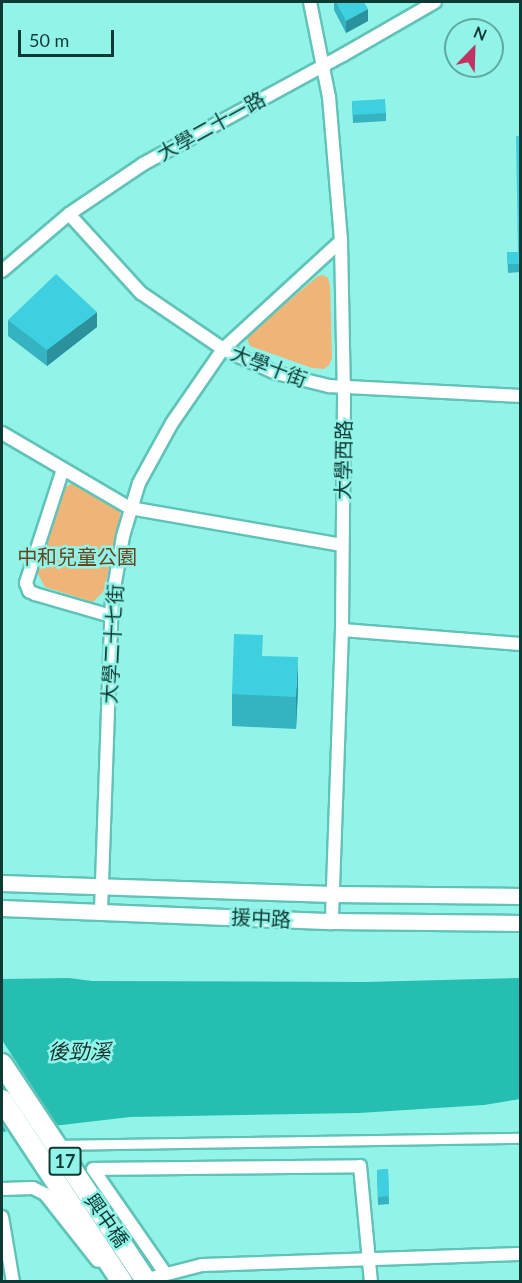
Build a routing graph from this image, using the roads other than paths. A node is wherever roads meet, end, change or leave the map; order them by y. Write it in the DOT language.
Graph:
graph roads {
  1 [pos="310,2"];
  2 [pos="435,2"];
  3 [pos="324,65"];
  4 [pos="69,214"];
  5 [pos="341,241"];
  6 [pos="2,271"];
  7 [pos="223,349"];
  8 [pos="344,387"];
  9 [pos="520,396"];
  10 [pos="2,433"];
  11 [pos="63,469"];
  12 [pos="130,508"];
  13 [pos="342,545"];
  14 [pos="111,616"];
  15 [pos="342,630"];
  16 [pos="520,644"];
  17 [pos="2,883"];
  18 [pos="102,885"];
  19 [pos="332,894"];
  20 [pos="520,896"];
  21 [pos="2,908"];
  22 [pos="101,910"];
  23 [pos="332,921"];
  24 [pos="520,923"];
  25 [pos="2,1064"];
  26 [pos="2,1100"];
  27 [pos="520,1138"];
  28 [pos="54,1145"];
  29 [pos="2,1189"];
  30 [pos="2,1217"];
  31 [pos="520,1254"];
  32 [pos="369,1259"];
  33 [pos="117,1276"];
  34 [pos="149,1279"];
  35 [pos="2,1281"];
  36 [pos="13,1281"];
  37 [pos="371,1281"];
  1 -- 3 [label="street, 大學西路"];
  2 -- 3 [label="street, 大學二十一路"];
  3 -- 4 [label="street, 大學二十一路"];
  3 -- 5 [label="street, 大學西路"];
  4 -- 6 [label="street, 大學二十一路"];
  4 -- 7 [label="street, 大學十街"];
  5 -- 7 [label="street, 大學二十七街"];
  5 -- 8 [label="street, 大學西路"];
  7 -- 8 [label="street, 大學十街"];
  7 -- 12 [label="street, 大學二十七街"];
  8 -- 9 [label="street, 大學十街"];
  8 -- 13 [label="street, 大學西路"];
  10 -- 11 [label="street"];
  11 -- 12 [label="street"];
  11 -- 14 [label="street"];
  12 -- 13 [label="street"];
  12 -- 14 [label="street, 大學二十七街"];
  13 -- 15 [label="street, 大學西路"];
  14 -- 18 [label="street, 大學二十七街"];
  15 -- 16 [label="street"];
  15 -- 19 [label="street, 大學西路"];
  17 -- 18 [label="street, 援中路"];
  18 -- 19 [label="street, 援中路"];
  18 -- 22 [label="street, 大學二十七街"];
  19 -- 20 [label="street, 援中路"];
  19 -- 23 [label="street, 大學西路"];
  21 -- 22 [label="street, 援中路"];
  22 -- 23 [label="street, 援中路"];
  23 -- 24 [label="street, 援中路"];
  25 -- 28 [label="main road, 興中橋 / 17"];
  26 -- 33 [label="main road, 興中橋 / 17"];
  27 -- 28 [label="street"];
  28 -- 34 [label="main road, 興中橋 / 17"];
  29 -- 33 [label="street"];
  30 -- 36 [label="street"];
  31 -- 32 [label="street"];
  32 -- 34 [label="street"];
  32 -- 34 [label="street"];
  32 -- 37 [label="street"];
  35 -- 36 [label="street"];
}
